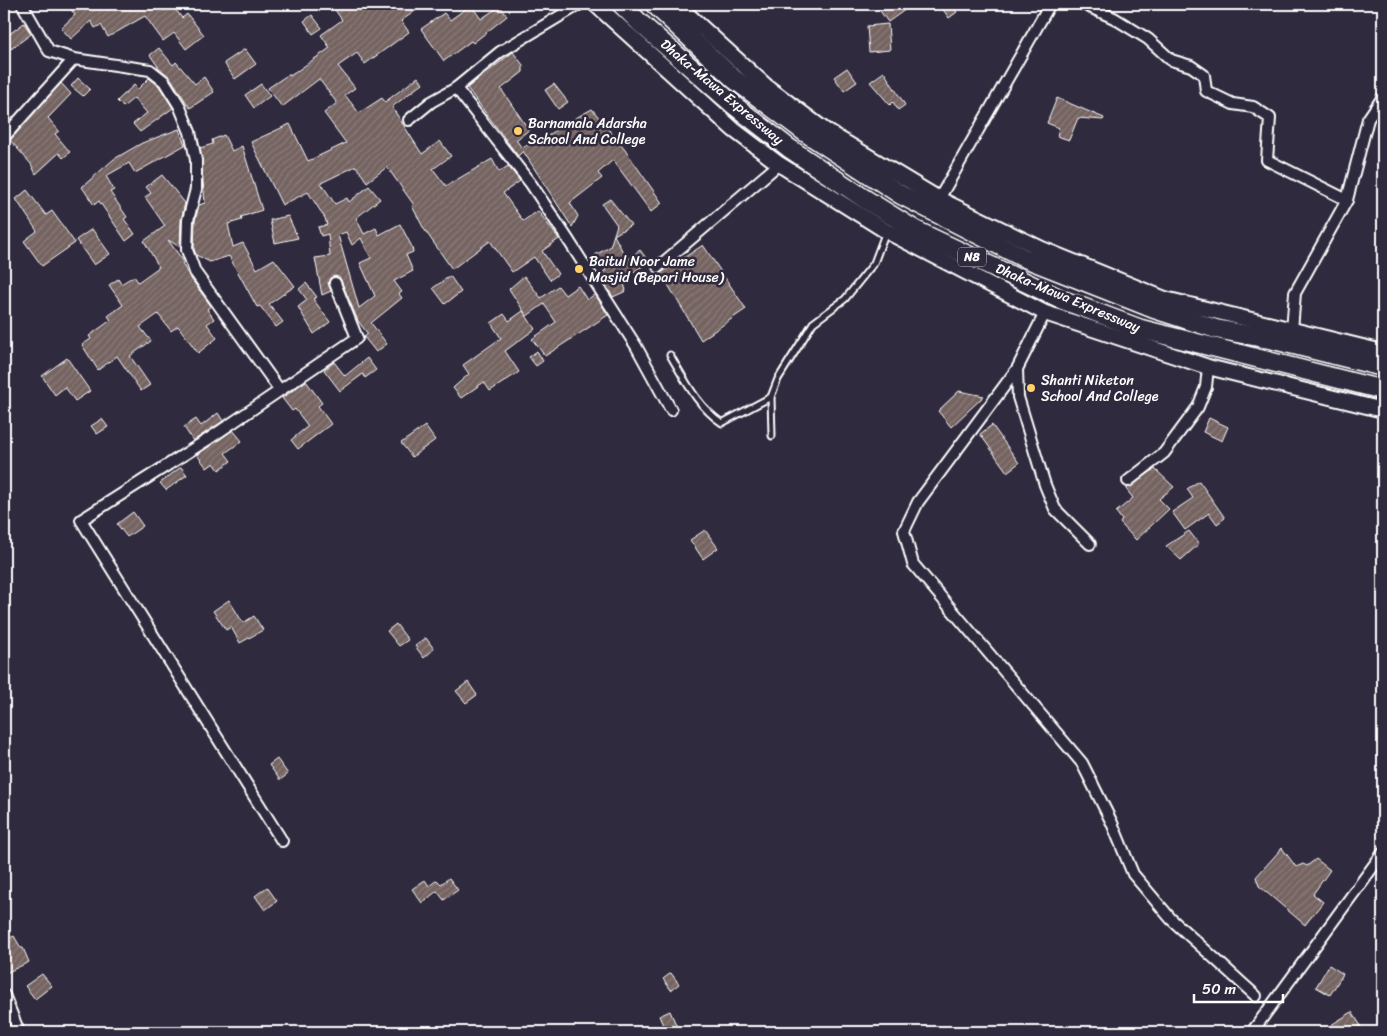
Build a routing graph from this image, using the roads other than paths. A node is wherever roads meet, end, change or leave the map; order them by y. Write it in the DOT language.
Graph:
graph roads {
  1 [pos="22,4"];
  2 [pos="580,4"];
  3 [pos="595,4"];
  4 [pos="621,4"];
  5 [pos="654,4"];
  6 [pos="676,4"];
  7 [pos="1050,4"];
  8 [pos="1083,4"];
  9 [pos="74,59"];
  10 [pos="456,88"];
  11 [pos="1383,97"];
  12 [pos="409,120"];
  13 [pos="4,137"];
  14 [pos="779,164"];
  15 [pos="939,199"];
  16 [pos="1347,200"];
  17 [pos="886,231"];
  18 [pos="658,267"];
  19 [pos="335,283"];
  20 [pos="1045,313"];
  21 [pos="1292,330"];
  22 [pos="1383,352"];
  23 [pos="670,355"];
  24 [pos="1383,367"];
  25 [pos="1208,368"];
  26 [pos="1017,369"];
  27 [pos="279,389"];
  28 [pos="1383,390"];
  29 [pos="771,397"];
  30 [pos="671,410"];
  31 [pos="1383,410"];
  32 [pos="772,436"];
  33 [pos="1128,481"];
  34 [pos="1090,544"];
  35 [pos="282,841"];
  36 [pos="1383,853"];
  37 [pos="4,995"];
  38 [pos="1256,996"];
  39 [pos="19,1032"];
  40 [pos="1252,1032"];
  1 -- 9 [label="street"];
  2 -- 10 [label="street"];
  3 -- 14 [label="main road"];
  4 -- 28 [label="highway, Dhaka-Mawa Expressway / N8"];
  5 -- 24 [label="highway, Dhaka-Mawa Expressway / N8"];
  6 -- 15 [label="main road"];
  7 -- 15 [label="street"];
  8 -- 16 [label="street"];
  9 -- 13 [label="street"];
  9 -- 27 [label="street"];
  10 -- 12 [label="street"];
  10 -- 30 [label="street"];
  11 -- 16 [label="street"];
  14 -- 17 [label="main road"];
  14 -- 18 [label="street"];
  15 -- 21 [label="main road"];
  16 -- 21 [label="street"];
  17 -- 20 [label="main road"];
  17 -- 29 [label="lane"];
  19 -- 27 [label="street"];
  20 -- 25 [label="main road"];
  20 -- 26 [label="street"];
  21 -- 22 [label="main road"];
  23 -- 29 [label="lane"];
  25 -- 31 [label="main road"];
  25 -- 33 [label="street"];
  26 -- 34 [label="street"];
  26 -- 38 [label="street"];
  27 -- 35 [label="street"];
  29 -- 32 [label="lane"];
  36 -- 40 [label="street"];
  37 -- 39 [label="street"];
}
